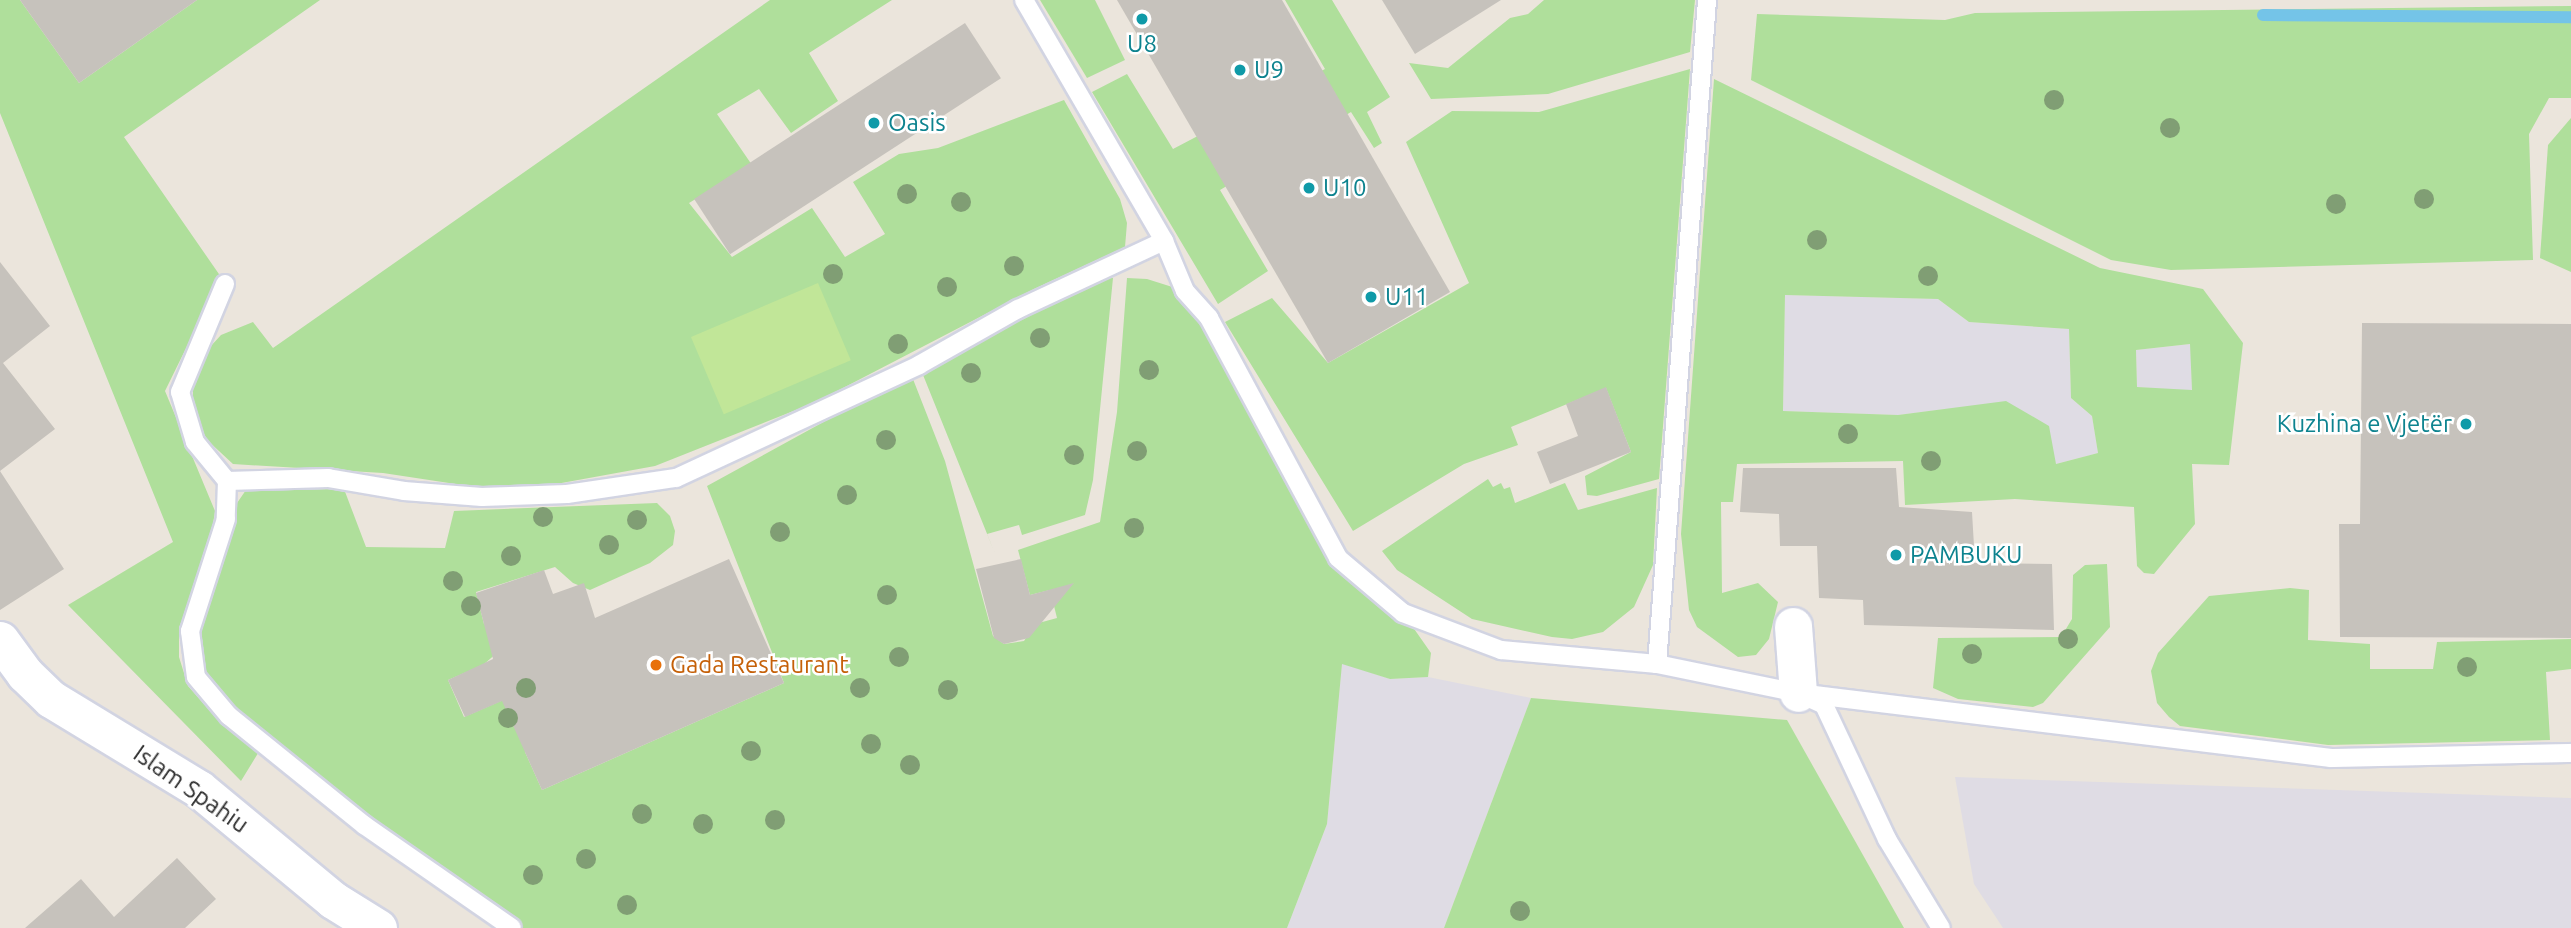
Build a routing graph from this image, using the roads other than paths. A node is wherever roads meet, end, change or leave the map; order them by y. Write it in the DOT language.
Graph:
graph roads {
  1 [pos="1024,0"];
  2 [pos="1707,0"];
  3 [pos="1164,241"];
  4 [pos="225,284"];
  5 [pos="227,481"];
  6 [pos="1793,626"];
  7 [pos="2,647"];
  8 [pos="1657,664"];
  9 [pos="1798,693"];
  10 [pos="2571,753"];
  11 [pos="333,914"];
  12 [pos="378,928"];
  13 [pos="512,928"];
  14 [pos="1941,928"];
  1 -- 3 [label="lane"];
  2 -- 8 [label="lane"];
  3 -- 5 [label="lane"];
  3 -- 8 [label="lane"];
  4 -- 5 [label="lane"];
  5 -- 13 [label="lane"];
  6 -- 9 [label="street"];
  7 -- 11 [label="street, Islam Spahiu"];
  8 -- 9 [label="lane"];
  9 -- 10 [label="lane"];
  9 -- 14 [label="lane"];
  11 -- 12 [label="street, Islam Spahiu"];
}
